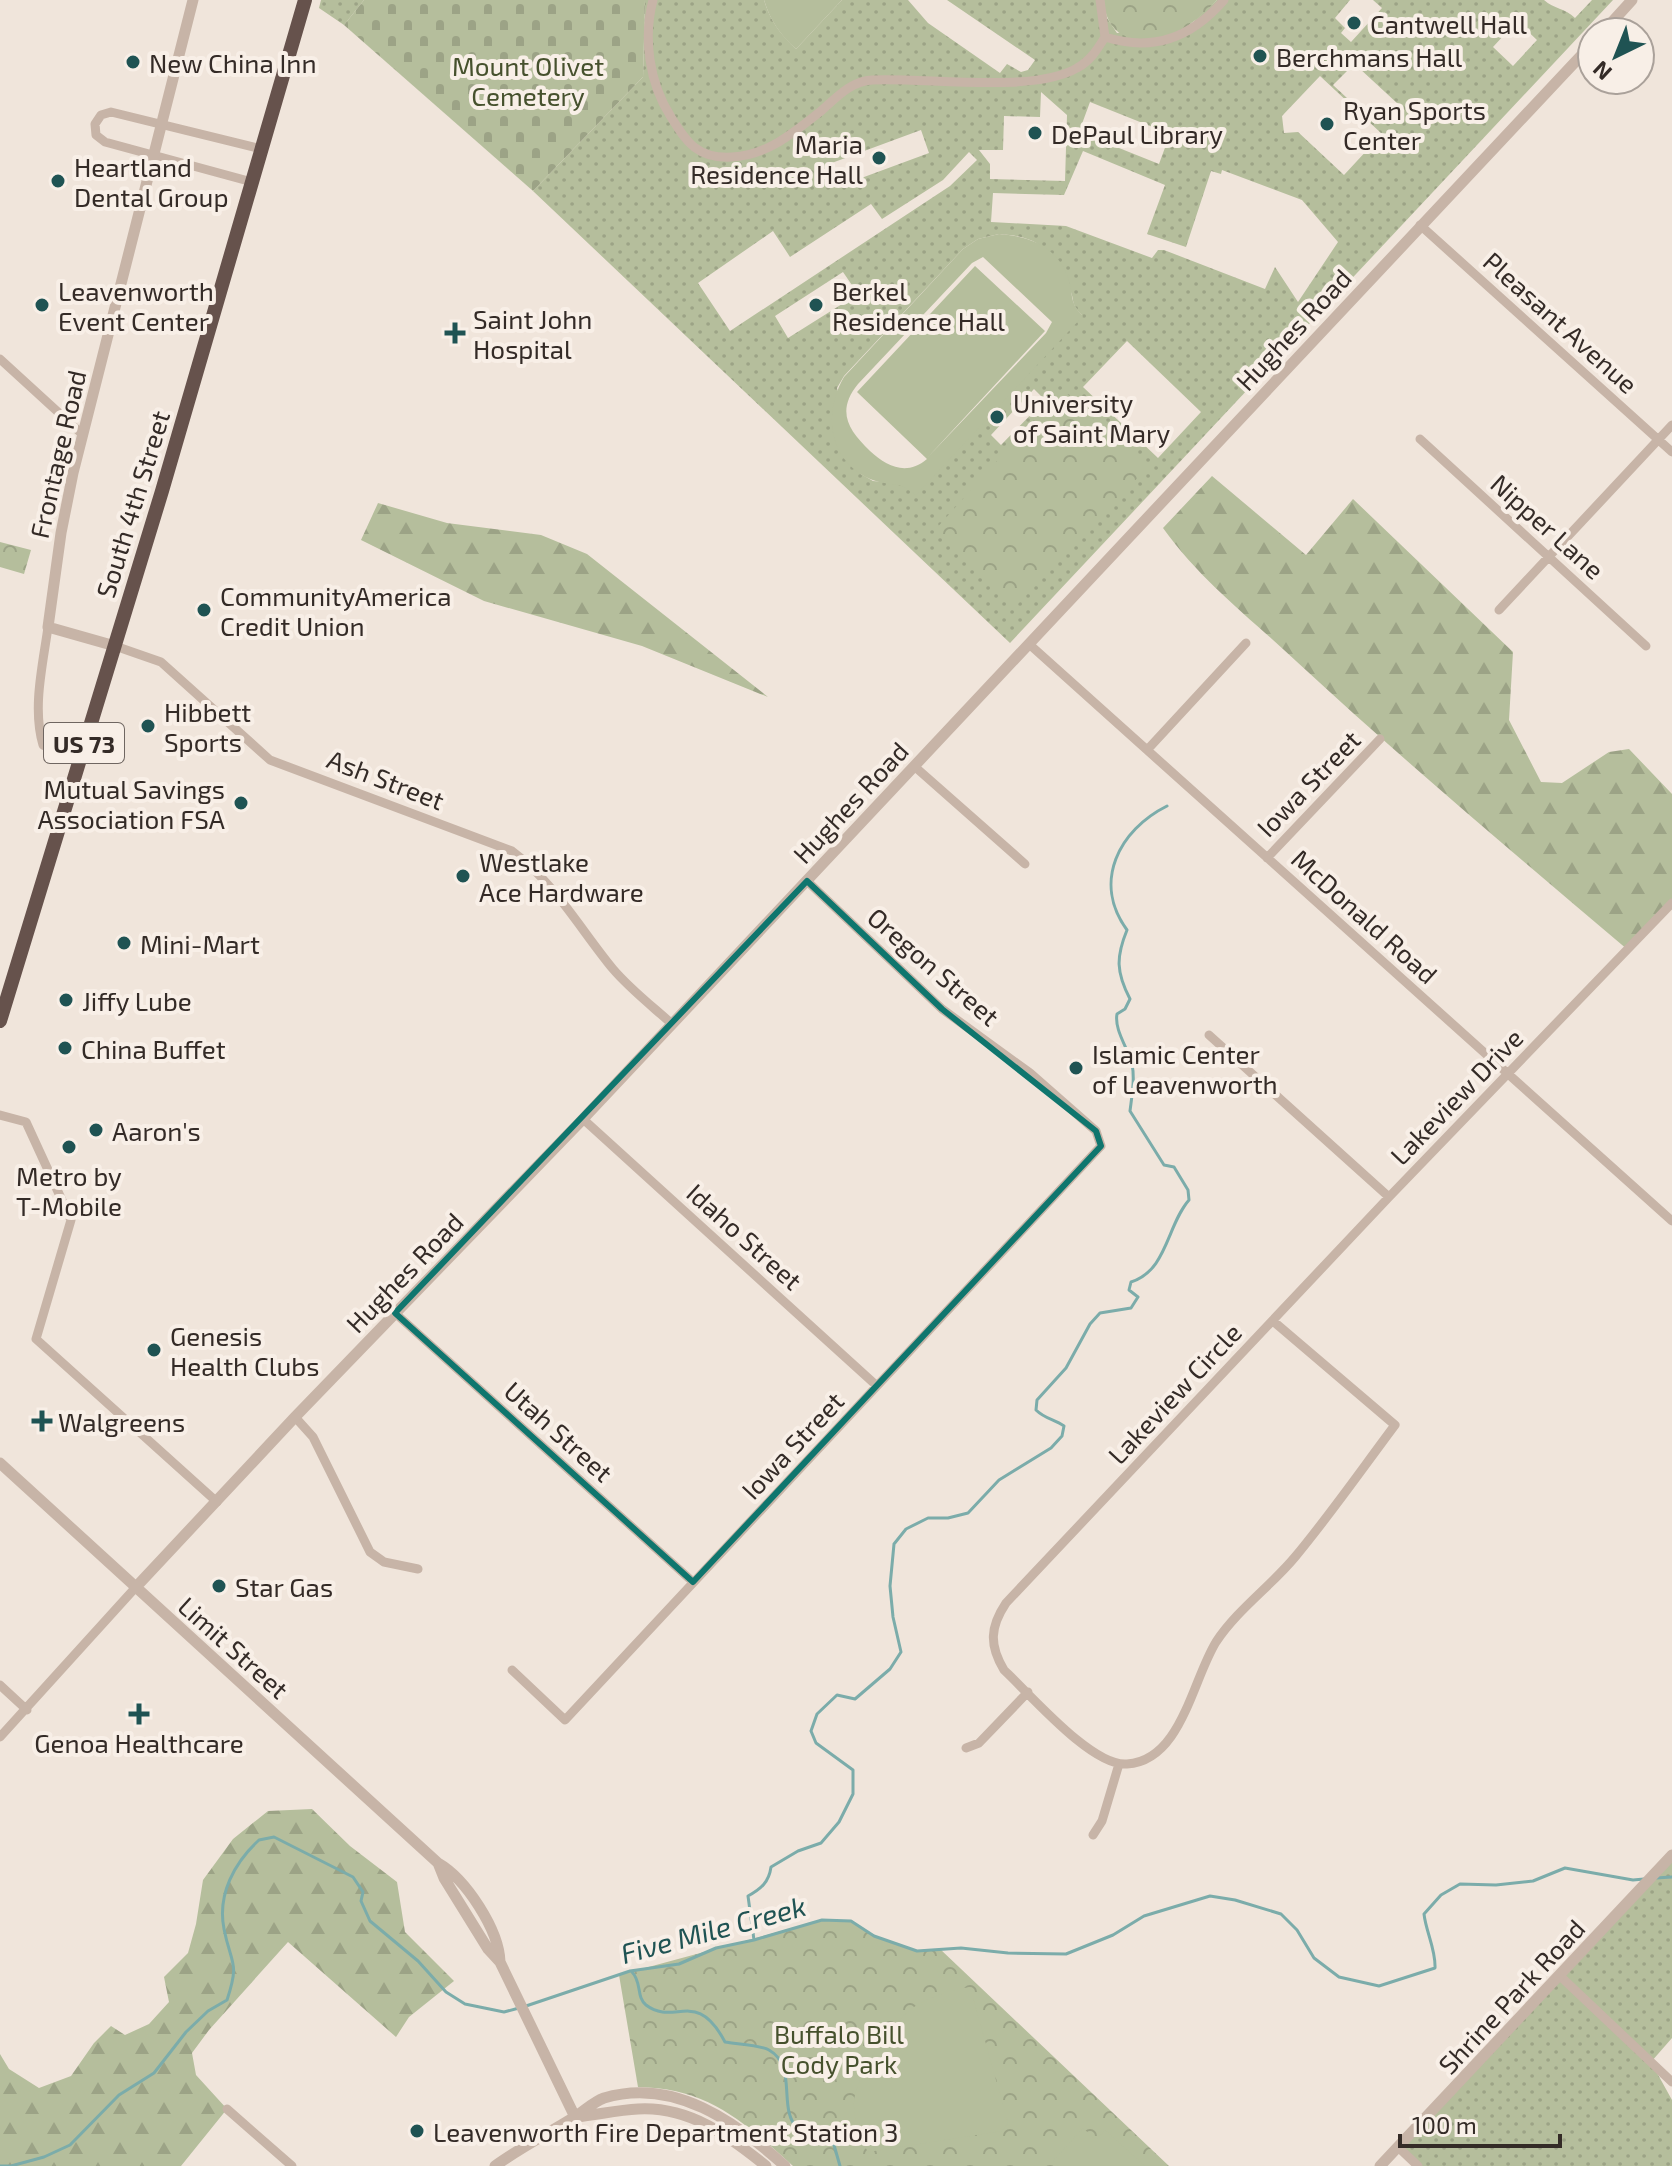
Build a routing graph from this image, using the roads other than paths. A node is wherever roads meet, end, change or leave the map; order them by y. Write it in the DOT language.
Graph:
graph roads {
  1 [pos="193,0"];
  2 [pos="305,0"];
  3 [pos="653,0"];
  4 [pos="1100,0"];
  5 [pos="1224,0"];
  6 [pos="1632,0"];
  7 [pos="1618,16"];
  8 [pos="1105,37"];
  9 [pos="1576,61"];
  10 [pos="161,125"];
  11 [pos="262,149"];
  12 [pos="154,155"];
  13 [pos="252,182"];
  14 [pos="1420,225"];
  15 [pos="0,359"];
  16 [pos="1672,425"];
  17 [pos="82,434"];
  18 [pos="1420,439"];
  19 [pos="1658,439"];
  20 [pos="1672,452"];
  21 [pos="1548,556"];
  22 [pos="1499,610"];
  23 [pos="48,627"];
  24 [pos="1246,643"];
  25 [pos="1029,644"];
  26 [pos="115,646"];
  27 [pos="1646,646"];
  28 [pos="1380,739"];
  29 [pos="1148,749"];
  30 [pos="79,760"];
  31 [pos="914,766"];
  32 [pos="1267,858"];
  33 [pos="1025,864"];
  34 [pos="807,881"];
  35 [pos="1672,903"];
  36 [pos="0,1021"];
  37 [pos="672,1024"];
  38 [pos="1209,1035"];
  39 [pos="1508,1072"];
  40 [pos="0,1115"];
  41 [pos="583,1119"];
  42 [pos="1101,1146"];
  43 [pos="1389,1197"];
  44 [pos="1672,1221"];
  45 [pos="395,1313"];
  46 [pos="1273,1321"];
  47 [pos="877,1386"];
  48 [pos="295,1417"];
  49 [pos="0,1463"];
  50 [pos="217,1502"];
  51 [pos="418,1569"];
  52 [pos="693,1582"];
  53 [pos="136,1587"];
  54 [pos="512,1670"];
  55 [pos="0,1685"];
  56 [pos="1028,1692"];
  57 [pos="27,1710"];
  58 [pos="0,1737"];
  59 [pos="966,1748"];
  60 [pos="1119,1764"];
  61 [pos="1093,1835"];
  62 [pos="1672,1855"];
  63 [pos="1559,1975"];
  64 [pos="1672,2082"];
  65 [pos="227,2109"];
  66 [pos="575,2117"];
  67 [pos="1399,2148"];
  68 [pos="292,2166"];
  69 [pos="495,2166"];
  70 [pos="766,2166"];
  71 [pos="785,2166"];
  72 [pos="1380,2166"];
  73 [pos="1418,2166"];
  1 -- 10 [label="street, Frontage Road"];
  2 -- 11 [label="highway, South 4th Street / US 73"];
  3 -- 8 [label="street"];
  4 -- 8 [label="street"];
  5 -- 8 [label="street"];
  6 -- 7 [label="street"];
  9 -- 14 [label="street, Hughes Road"];
  10 -- 11 [label="street"];
  10 -- 12 [label="street, Frontage Road"];
  10 -- 12 [label="street"];
  11 -- 13 [label="highway, South 4th Street / US 73"];
  12 -- 13 [label="street"];
  12 -- 17 [label="street, Frontage Road"];
  13 -- 26 [label="highway, South 4th Street / US 73"];
  14 -- 19 [label="street, Pleasant Avenue"];
  14 -- 25 [label="street, Hughes Road"];
  15 -- 17 [label="street"];
  16 -- 19 [label="street"];
  17 -- 23 [label="street, Frontage Road"];
  18 -- 21 [label="street, Nipper Lane"];
  19 -- 20 [label="street, Pleasant Avenue"];
  19 -- 21 [label="street"];
  21 -- 22 [label="street"];
  21 -- 27 [label="street, Nipper Lane"];
  23 -- 26 [label="street, Ash Street"];
  23 -- 30 [label="street, Frontage Road"];
  24 -- 29 [label="street"];
  25 -- 29 [label="street, McDonald Road"];
  25 -- 31 [label="street, Hughes Road"];
  26 -- 30 [label="highway, South 4th Street / US 73"];
  26 -- 37 [label="street, Ash Street"];
  28 -- 32 [label="street, Iowa Street"];
  29 -- 32 [label="street, McDonald Road"];
  30 -- 36 [label="highway, South 4th Street / US 73"];
  31 -- 33 [label="street"];
  31 -- 34 [label="street, Hughes Road"];
  32 -- 39 [label="street, McDonald Road"];
  34 -- 37 [label="street, Hughes Road"];
  34 -- 42 [label="street, Oregon Street"];
  35 -- 39 [label="street, Lakeview Drive"];
  37 -- 41 [label="street, Hughes Road"];
  38 -- 43 [label="street"];
  39 -- 43 [label="street, Lakeview Drive"];
  39 -- 44 [label="street, McDonald Road"];
  40 -- 50 [label="street"];
  41 -- 45 [label="street, Hughes Road"];
  41 -- 47 [label="street, Idaho Street"];
  42 -- 47 [label="street, Iowa Street"];
  43 -- 46 [label="street, Lakeview Drive"];
  45 -- 48 [label="street, Hughes Road"];
  45 -- 52 [label="street, Utah Street"];
  46 -- 56 [label="street, Lakeview Circle"];
  46 -- 60 [label="street, Lakeview Circle"];
  47 -- 52 [label="street, Iowa Street"];
  48 -- 50 [label="street, Hughes Road"];
  48 -- 51 [label="street"];
  49 -- 53 [label="street, Limit Street"];
  50 -- 53 [label="street, Hughes Road"];
  52 -- 54 [label="street, Iowa Street"];
  53 -- 57 [label="street"];
  53 -- 66 [label="street, Limit Street"];
  55 -- 57 [label="street"];
  56 -- 59 [label="street"];
  56 -- 60 [label="street, Lakeview Circle"];
  57 -- 58 [label="street"];
  60 -- 61 [label="street"];
  62 -- 63 [label="street, Shrine Park Road"];
  63 -- 64 [label="street"];
  63 -- 67 [label="street, Shrine Park Road"];
  65 -- 68 [label="street"];
  66 -- 69 [label="street"];
  66 -- 70 [label="street"];
  66 -- 71 [label="street"];
  67 -- 72 [label="street, Shrine Park Road"];
  67 -- 73 [label="street"];
}
